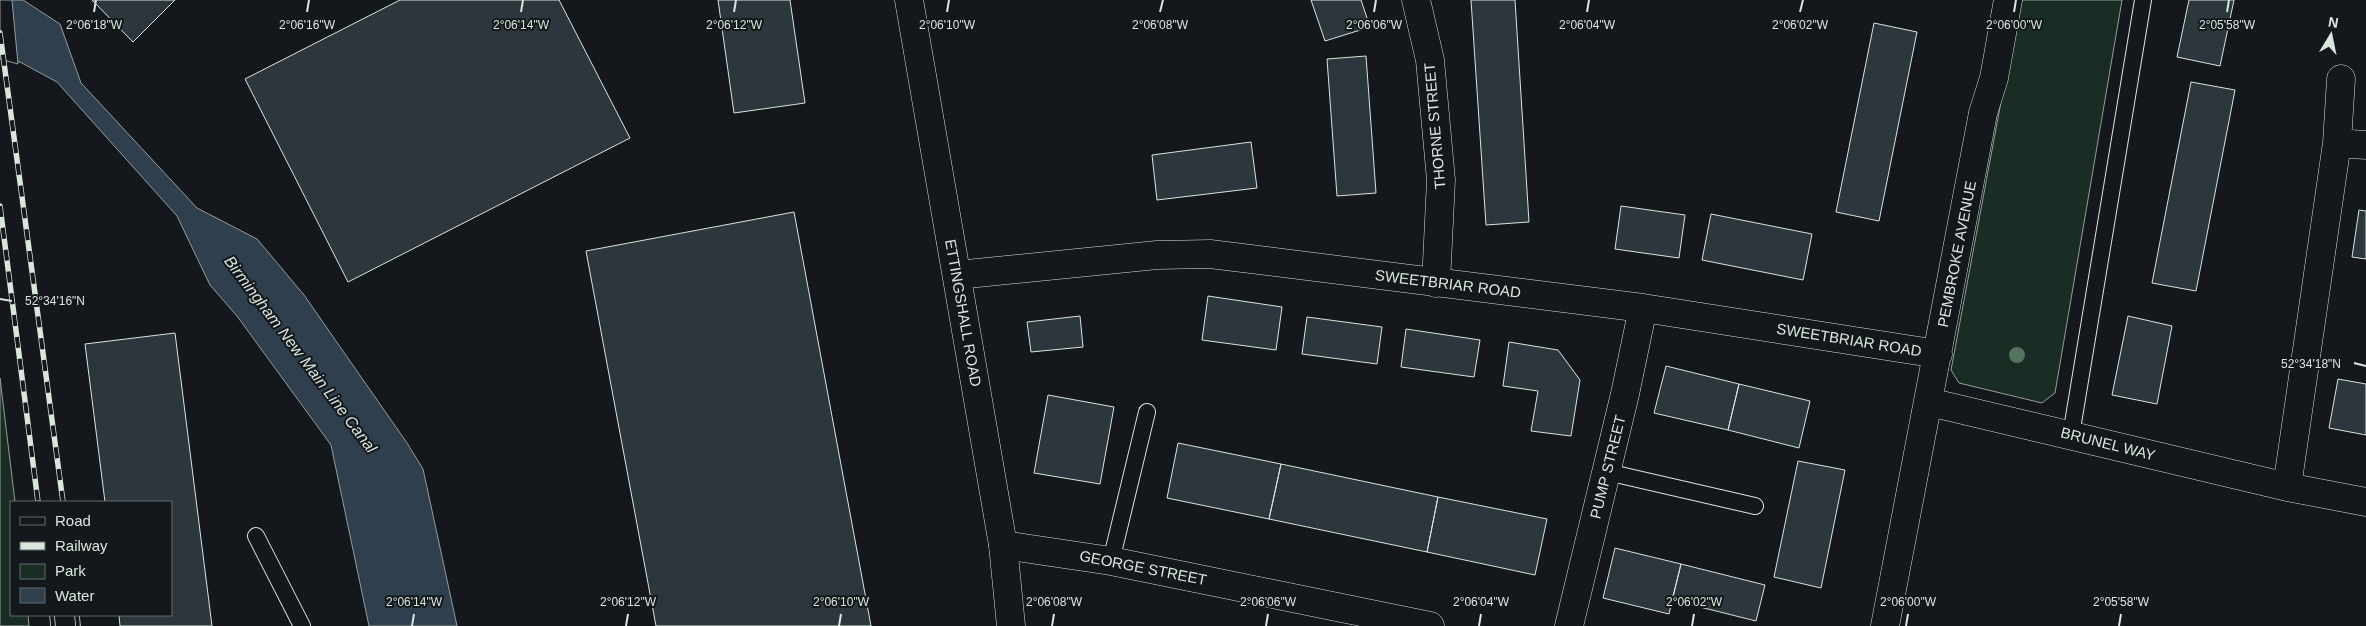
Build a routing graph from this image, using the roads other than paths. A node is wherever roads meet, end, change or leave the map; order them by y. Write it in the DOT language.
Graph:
graph roads {
  1 [pos="909,0"];
  2 [pos="1416,0"];
  3 [pos="2008,0"];
  4 [pos="2144,0"];
  5 [pos="2341,79"];
  6 [pos="2337,143"];
  7 [pos="2366,145"];
  8 [pos="957,275"];
  9 [pos="1436,283"];
  10 [pos="1643,308"];
  11 [pos="1938,354"];
  12 [pos="1929,402"];
  13 [pos="1146,412"];
  14 [pos="2071,435"];
  15 [pos="1607,472"];
  16 [pos="2287,487"];
  17 [pos="2366,502"];
  18 [pos="1755,506"];
  19 [pos="256,536"];
  20 [pos="1003,545"];
  21 [pos="1112,561"];
  22 [pos="302,626"];
  23 [pos="1011,626"];
  24 [pos="1430,626"];
  25 [pos="1569,626"];
  26 [pos="1885,626"];
  1 -- 8 [label="street, ETTINGSHALL ROAD"];
  2 -- 9 [label="street, THORNE STREET"];
  3 -- 11 [label="street, PEMBROKE AVENUE"];
  4 -- 14 [label="lane"];
  5 -- 6 [label="street"];
  6 -- 7 [label="street"];
  6 -- 16 [label="street"];
  8 -- 9 [label="street, SWEETBRIAR ROAD"];
  8 -- 20 [label="street, ETTINGSHALL ROAD"];
  9 -- 10 [label="street, SWEETBRIAR ROAD"];
  10 -- 11 [label="street, SWEETBRIAR ROAD"];
  10 -- 15 [label="street, PUMP STREET"];
  11 -- 12 [label="street, PEMBROKE AVENUE"];
  12 -- 14 [label="street, BRUNEL WAY"];
  12 -- 26 [label="street, PEMBROKE AVENUE"];
  13 -- 21 [label="lane"];
  14 -- 16 [label="street, BRUNEL WAY"];
  15 -- 18 [label="lane"];
  15 -- 25 [label="street, PUMP STREET"];
  16 -- 17 [label="street, BRUNEL WAY"];
  19 -- 22 [label="lane"];
  20 -- 21 [label="street, GEORGE STREET"];
  20 -- 23 [label="street, ETTINGSHALL ROAD"];
  21 -- 24 [label="street, GEORGE STREET"];
}
